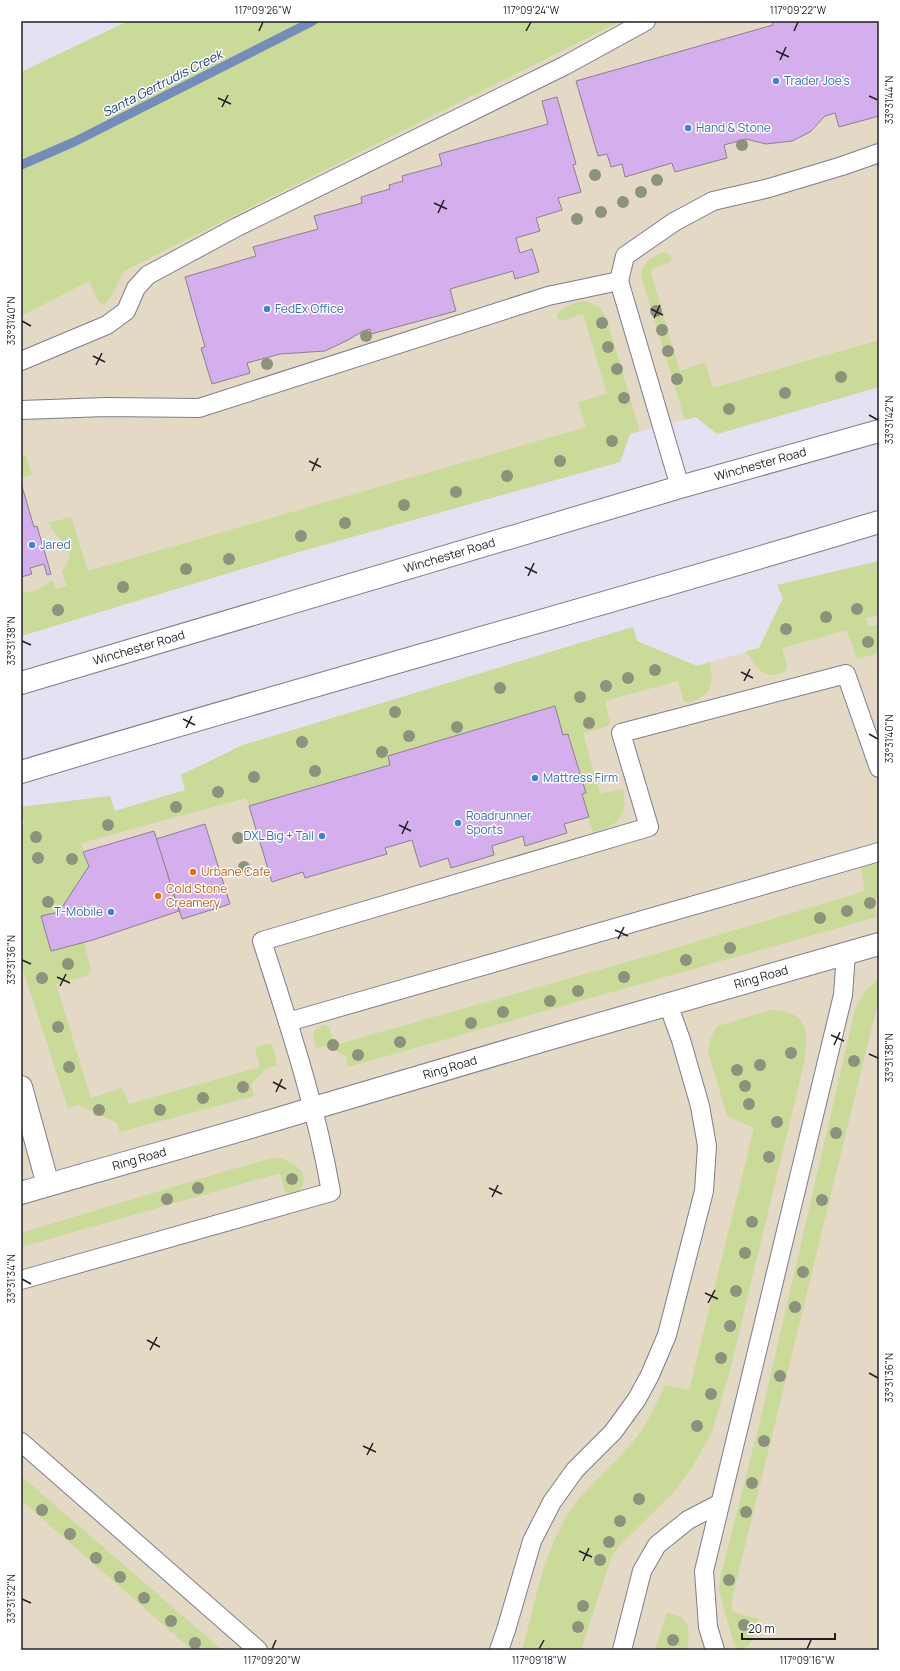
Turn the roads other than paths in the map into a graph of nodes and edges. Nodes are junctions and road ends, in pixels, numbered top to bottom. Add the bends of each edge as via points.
1 (646, 21) edge
2 (879, 153) edge
3 (619, 281) junction
4 (21, 361) edge
5 (21, 410) edge
6 (879, 432) edge
7 (680, 487) junction
8 (879, 522) edge
9 (21, 683) edge
10 (879, 768) edge
11 (21, 772) edge
12 (879, 852) edge
13 (879, 944) edge
14 (846, 953) junction
15 (668, 1004) junction
16 (288, 1022) junction
17 (21, 1088) edge
18 (314, 1108) junction
19 (48, 1185) junction
20 (21, 1193) edge
21 (21, 1280) edge
22 (21, 1442) edge
23 (719, 1504) junction
24 (258, 1650) edge
25 (499, 1650) edge
26 (622, 1650) edge
27 (715, 1650) edge

1 - 4 lane via 564,66 244,224 148,275 136,288 126,311 107,325
2 - 3 lane via 776,186 713,201 674,222 625,256
3 - 5 lane via 548,296 198,408 106,407
3 - 7 lane
6 - 7 main road, Winchester Road
7 - 9 main road, Winchester Road
8 - 11 main road
10 - 16 lane via 846,674 621,733 649,827 262,941
12 - 16 lane
13 - 14 main road, Ring Road
14 - 15 main road, Ring Road
14 - 23 lane via 843,995
15 - 18 main road, Ring Road
15 - 25 lane via 700,1106 707,1146 704,1191 664,1342 650,1375 637,1399 613,1432 575,1470 552,1502 532,1541
16 - 18 lane
17 - 19 main road
18 - 19 main road, Ring Road
18 - 21 lane via 331,1192
19 - 20 main road, Ring Road
22 - 24 lane
23 - 26 lane via 688,1520 656,1545 642,1571
23 - 27 lane via 704,1571 708,1627

